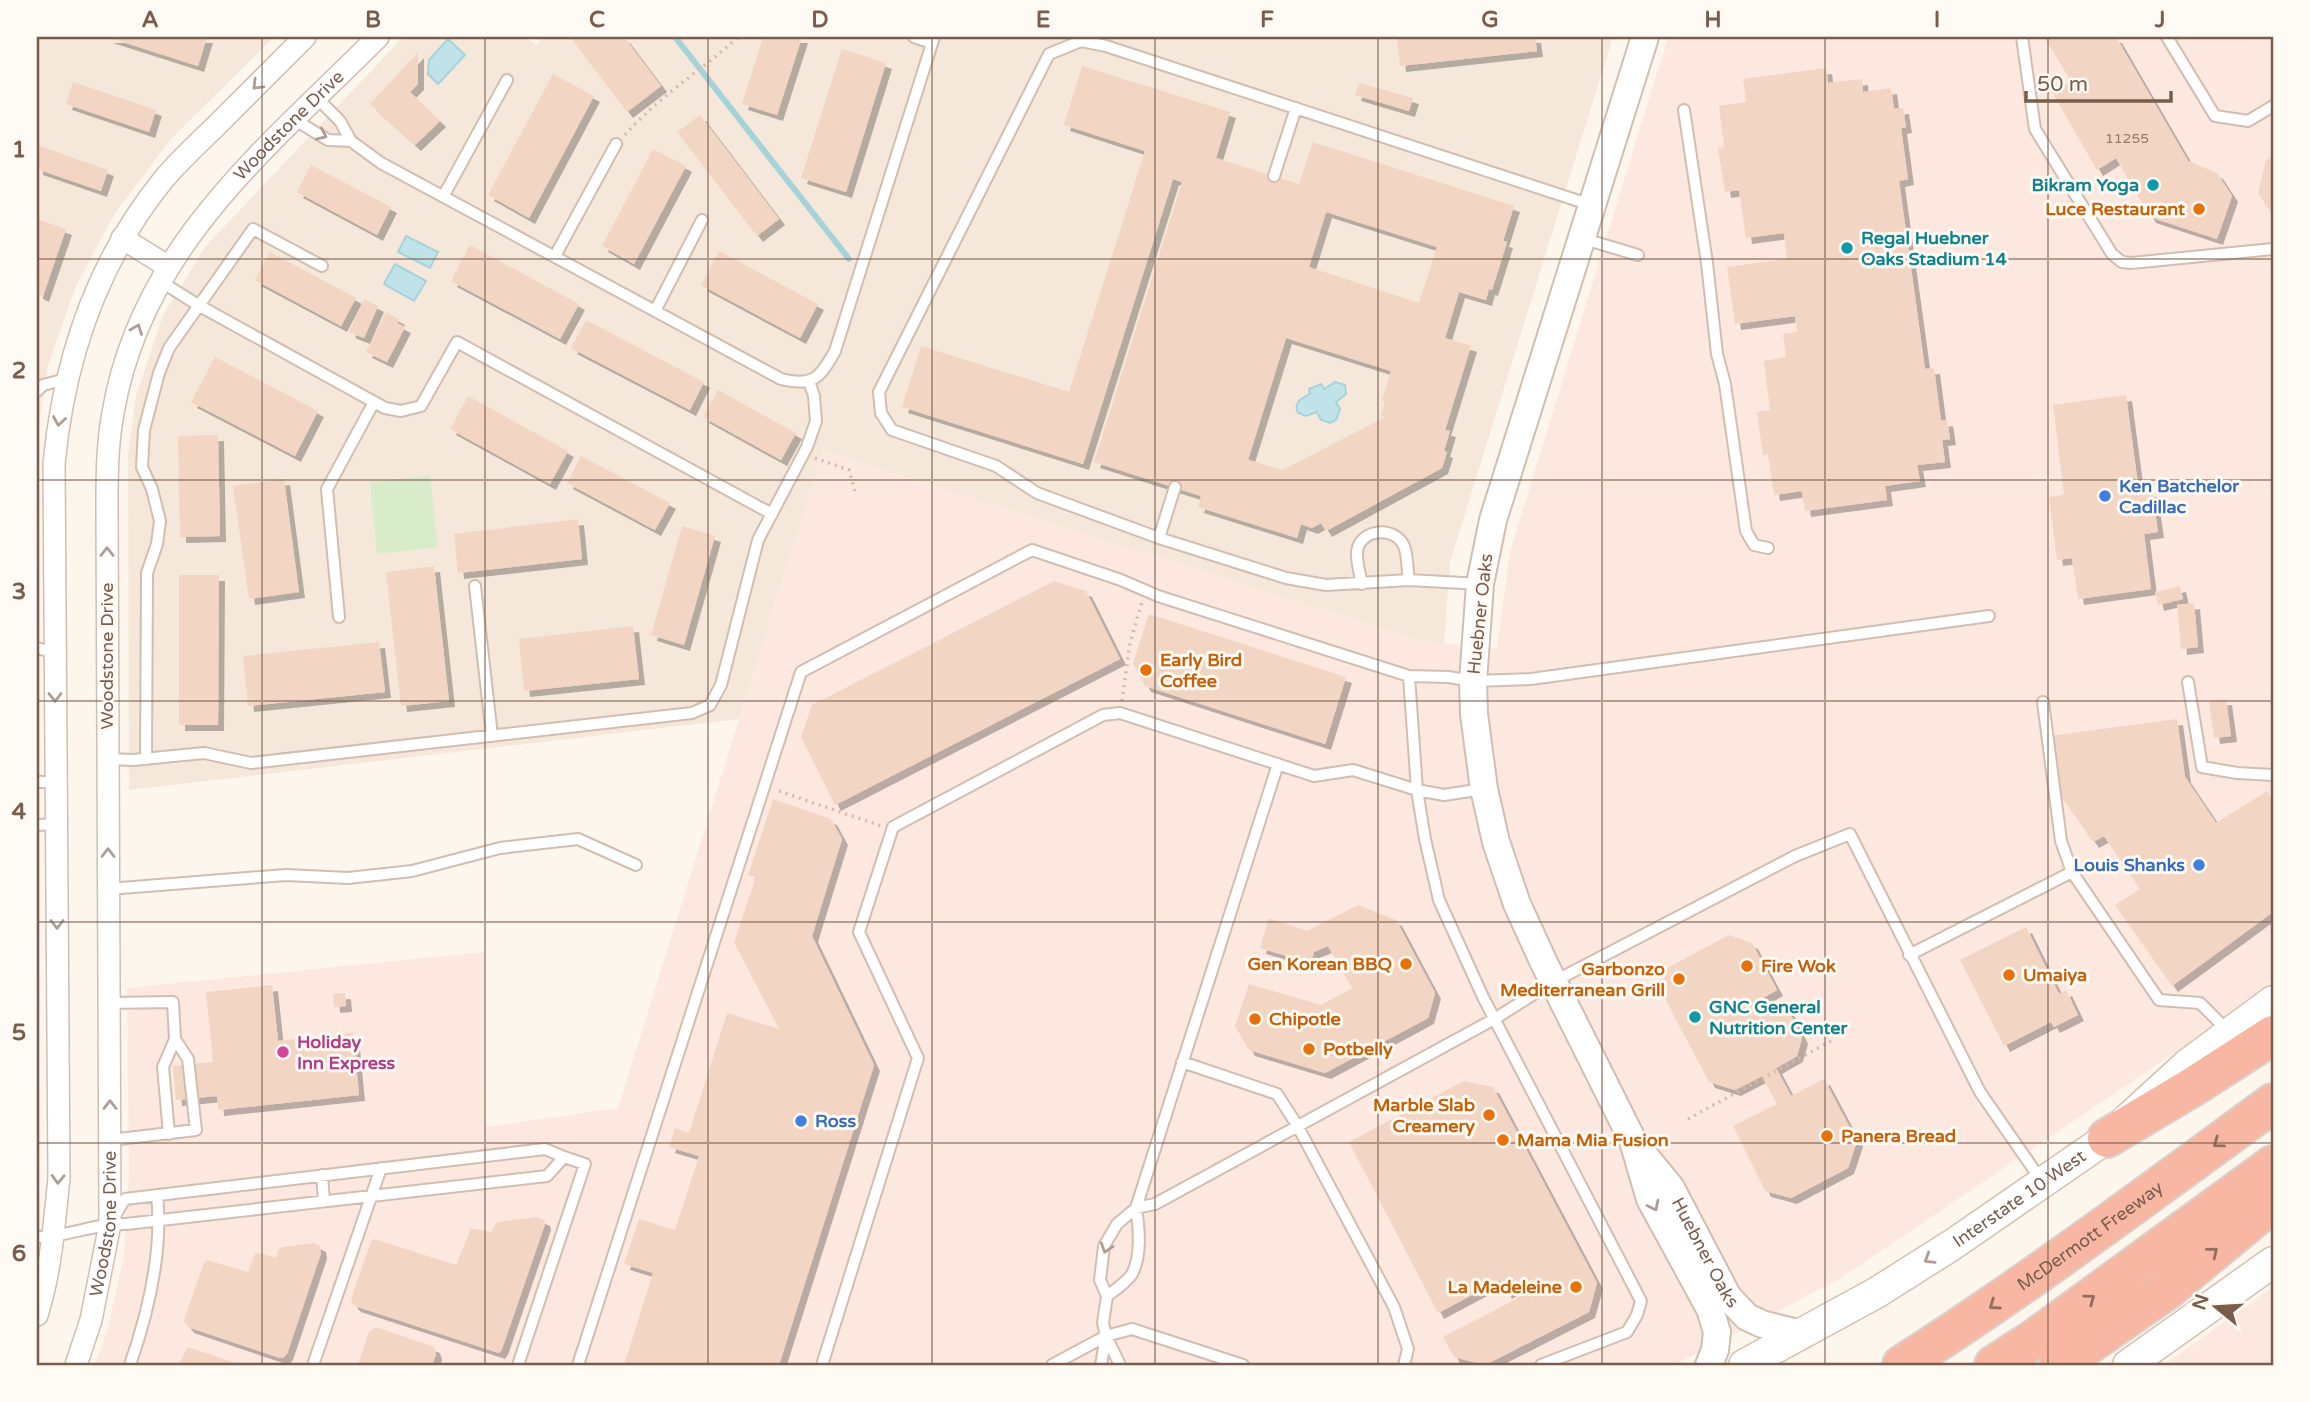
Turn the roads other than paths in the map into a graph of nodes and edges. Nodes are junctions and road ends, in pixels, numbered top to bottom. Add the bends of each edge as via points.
1 (305, 37) edge
2 (378, 37) edge
3 (914, 37) edge
4 (1645, 37) edge
5 (2022, 37) edge
6 (2167, 37) edge
7 (933, 40) edge
8 (507, 79) dead end
9 (317, 98) junction
10 (2273, 106) edge
11 (1296, 108) junction
12 (1684, 110) dead end
13 (295, 120) junction
14 (351, 141) junction
15 (616, 144) road end
16 (1274, 176) dead end
17 (444, 195) junction
18 (1592, 205) junction
19 (702, 220) dead end
20 (1581, 238) junction
21 (122, 239) junction
22 (2273, 249) edge
23 (1638, 255) dead end
24 (555, 256) junction
25 (322, 266) dead end
26 (164, 273) junction
27 (198, 305) junction
28 (655, 311) junction
29 (66, 379) junction
30 (809, 381) junction
31 (37, 391) edge
32 (374, 402) junction
33 (1175, 487) dead end
34 (772, 514) junction
35 (1159, 538) junction
36 (1768, 548) dead end
37 (1409, 580) junction
38 (1362, 584) junction
39 (1480, 584) junction
40 (475, 586) dead end
41 (1989, 616) dead end
42 (339, 617) dead end
43 (46, 650) edge
44 (1409, 676) junction
45 (1473, 681) junction
46 (2188, 682) dead end
47 (2043, 702) dead end
48 (492, 736) junction
49 (108, 759) junction
50 (146, 759) junction
51 (1278, 764) junction
52 (2273, 775) edge
53 (46, 782) edge
54 (1484, 789) junction
55 (1418, 790) junction
56 (46, 825) edge
57 (636, 865) dead end
58 (2072, 872) junction
59 (108, 889) junction
60 (1909, 955) junction
61 (1553, 982) junction
62 (2273, 1001) edge
63 (109, 1003) junction
64 (1496, 1018) junction
65 (2231, 1033) junction
66 (2273, 1035) edge
67 (175, 1039) junction
68 (1182, 1062) junction
69 (2273, 1103) edge
70 (1297, 1125) junction
71 (169, 1134) junction
72 (2107, 1138) junction
73 (110, 1140) junction
74 (1633, 1141) junction
75 (564, 1157) junction
76 (2273, 1165) edge
77 (381, 1168) junction
78 (322, 1175) junction
79 (2042, 1182) junction
80 (157, 1195) junction
81 (372, 1195) junction
82 (324, 1200) junction
83 (2273, 1202) edge
84 (1136, 1208) junction
85 (159, 1219) junction
86 (110, 1224) junction
87 (45, 1237) edge
88 (2273, 1262) edge
89 (1107, 1296) junction
90 (37, 1315) edge
91 (1801, 1335) junction
92 (1106, 1336) junction
93 (76, 1365) edge
94 (130, 1365) edge
95 (313, 1365) edge
96 (518, 1365) edge
97 (578, 1365) edge
98 (822, 1365) edge
99 (1052, 1365) edge
100 (1101, 1365) edge
101 (1120, 1365) edge
102 (1243, 1365) edge
103 (1404, 1365) edge
104 (1541, 1365) edge
105 (1709, 1365) edge
106 (1744, 1365) edge
107 (1902, 1365) edge
108 (1994, 1365) edge
109 (2059, 1365) edge
110 (2128, 1365) edge

1 -> 21 street via 164,179
2 - 9 street, Woodstone Drive
3 - 7 lane
4 - 18 street, Huebner Oaks
5 - 22 lane via 2035,129 2112,254 2131,263
6 - 10 lane via 2215,116 2248,121
7 - 30 lane via 835,351 823,372
8 - 17 lane
9 - 13 street, Woodstone Drive
9 - 14 lane via 340,121
11 - 16 lane
11 - 18 lane
11 - 35 lane via 1106,46 1081,41 1049,54 879,392 881,413 892,430 996,466 1037,493
12 - 36 lane via 1746,531 1754,545
13 -> 14 lane via 328,140
13 - 26 street, Woodstone Drive via 230,185
14 - 17 lane via 381,163
15 - 24 lane
17 - 24 lane
18 - 20 street, Huebner Oaks
19 - 28 lane
20 - 23 lane
20 - 39 street, Huebner Oaks via 1493,520
21 - 26 street
21 - 29 street via 101,278
24 - 28 lane
25 - 27 lane via 253,229
26 - 27 lane
49 -> 26 street, Woodstone Drive via 108,450 127,357
27 - 32 lane
27 - 50 lane via 169,348 144,430 142,467 160,521 147,573
28 - 30 lane via 781,379
29 - 31 lane
29 -> 43 street via 54,464
30 - 34 lane via 816,421
32 - 34 lane via 401,411 421,406 457,342
32 - 42 lane via 327,489
33 - 35 lane
34 - 48 lane via 758,540 721,685 710,705 692,713
35 - 38 lane via 1286,578 1326,585
37 - 38 lane
37 - 38 lane via 1404,546 1383,532 1367,536 1357,550
37 - 39 lane
39 - 45 street, Huebner Oaks
40 - 48 lane
41 - 45 lane via 1531,679
43 -> 53 street
44 - 45 lane
44 - 55 lane
44 - 97 lane via 1032,550 801,672
45 - 54 street, Huebner Oaks
46 - 52 lane via 2202,768
47 - 58 lane via 2061,841
48 - 50 lane via 251,763 204,754
49 - 50 lane
59 -> 49 street, Woodstone Drive
51 - 55 lane via 1314,776 1353,770
51 - 68 lane
51 - 98 lane via 1120,713 1103,715 892,830 859,932 918,1058
53 - 56 street
54 - 55 lane via 1444,795
54 - 61 street, Huebner Oaks via 1517,904
55 - 64 lane via 1438,900
56 -> 87 street via 59,1178
57 - 59 lane via 578,839 500,848 412,872 348,878 286,875
58 - 60 lane
58 - 65 lane via 2159,1000 2200,1003
59 - 63 street, Woodstone Drive
60 - 61 lane via 1850,834 1795,856
60 - 79 lane via 1980,1092
61 - 64 lane
61 - 74 street, Huebner Oaks
62 - 65 main road, Interstate 10 West
63 - 67 lane via 173,1002
73 -> 63 street, Woodstone Drive
64 - 70 lane
64 - 104 lane via 1641,1301 1627,1332
65 - 72 main road, Interstate 10 West via 2189,1063
66 - 72 highway
67 - 71 lane via 163,1067
67 - 71 lane via 188,1059 195,1130
68 - 70 lane via 1277,1094
68 - 84 lane
69 -> 107 highway, McDermott Freeway via 2053,1264
70 - 84 lane via 1155,1204
70 - 103 lane via 1394,1307 1408,1349
71 - 73 lane
72 - 79 main road, Interstate 10 West
73 - 86 street, Woodstone Drive
74 - 91 street, Huebner Oaks via 1671,1188 1728,1297 1747,1317
74 -> 105 street, Huebner Oaks via 1650,1199 1714,1320 1716,1343
75 - 77 lane via 545,1149
75 - 81 lane via 547,1176
75 - 96 lane via 585,1164
108 -> 76 highway
77 - 78 lane
77 - 81 lane
78 - 80 lane
78 - 82 lane
79 -> 91 main road, Interstate 10 West via 1898,1280
80 - 85 lane
80 - 86 lane via 125,1199
81 - 82 lane
81 - 95 lane
82 - 85 lane
109 -> 83 highway via 2166,1290
84 - 89 lane via 1138,1255 1131,1275
84 -> 89 lane via 1117,1224 1104,1246 1100,1280
85 - 86 lane
85 - 94 lane via 148,1305
86 - 87 lane
86 - 93 street, Woodstone Drive via 91,1320
87 - 90 street via 45,1291
88 - 110 main road
89 - 92 lane
91 - 106 main road, Interstate 10 West
92 - 99 lane
92 - 100 lane
92 - 101 lane
92 - 102 lane via 1132,1329

